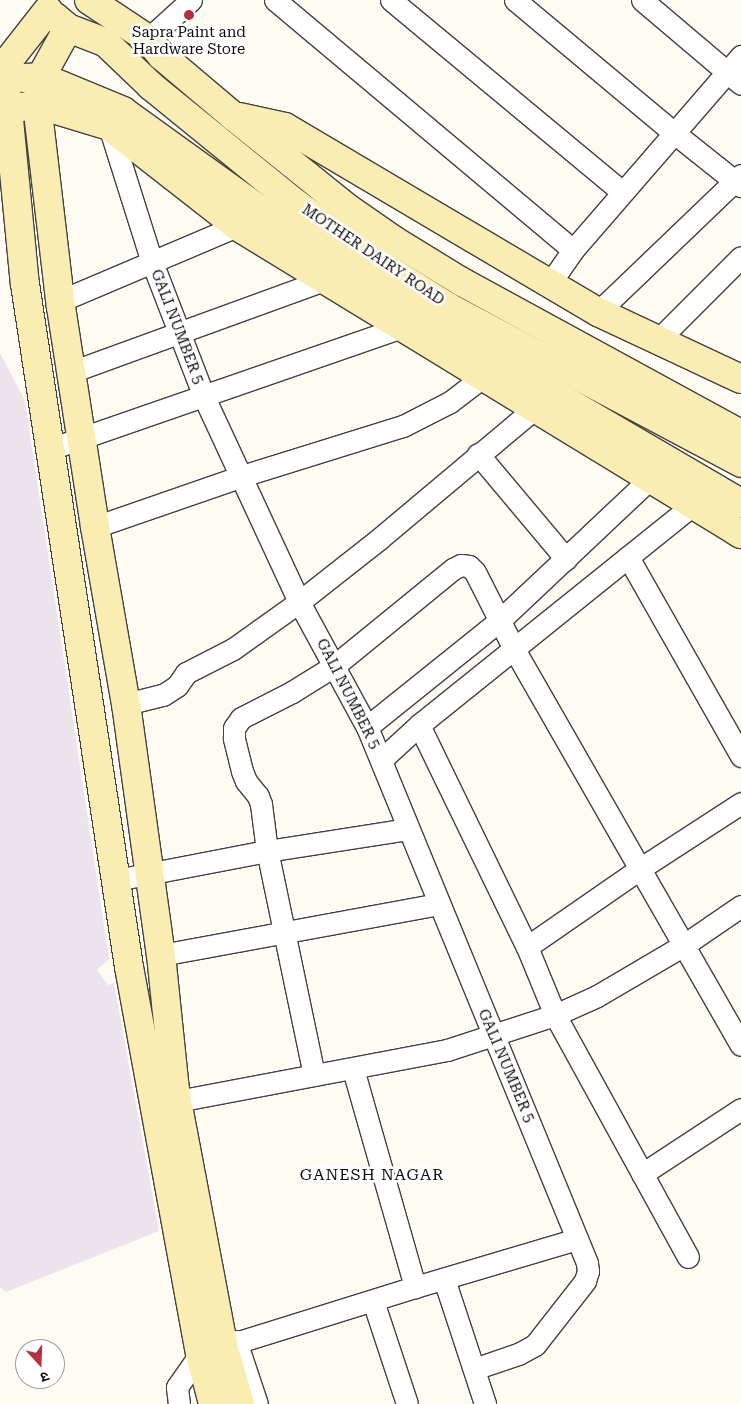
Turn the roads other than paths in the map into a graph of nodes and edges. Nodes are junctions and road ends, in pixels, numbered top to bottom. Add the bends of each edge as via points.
1 (89, 0) edge
2 (191, 0) edge
3 (275, 0) edge
4 (391, 0) edge
5 (516, 0) edge
6 (642, 0) edge
7 (43, 5) edge
8 (68, 28) junction
9 (148, 39) junction
10 (741, 56) edge
11 (5, 61) edge
12 (41, 77) junction
13 (734, 78) edge
14 (37, 104) junction
15 (7, 109) junction
16 (233, 116) junction
17 (109, 126) junction
18 (673, 132) junction
19 (739, 180) edge
20 (622, 192) junction
21 (237, 226) junction
22 (573, 250) junction
23 (741, 257) edge
24 (152, 262) junction
25 (326, 279) junction
26 (550, 283) junction
27 (60, 301) junction
28 (598, 312) junction
29 (403, 327) junction
30 (179, 333) junction
31 (658, 340) junction
32 (71, 372) junction
33 (484, 376) junction
34 (741, 378) edge
35 (204, 397) junction
36 (535, 408) junction
37 (741, 434) edge
38 (82, 440) junction
39 (50, 449) junction
40 (478, 454) junction
41 (741, 464) edge
42 (242, 476) junction
43 (651, 478) junction
44 (741, 503) edge
45 (694, 504) junction
46 (95, 527) junction
47 (741, 534) edge
48 (628, 557) junction
49 (566, 559) junction
50 (299, 602) junction
51 (499, 622) junction
52 (514, 649) junction
53 (334, 666) junction
54 (126, 704) junction
55 (419, 725) junction
56 (367, 727) junction
57 (741, 756) edge
58 (381, 760) junction
59 (741, 803) edge
60 (407, 829) junction
61 (267, 851) junction
62 (641, 868) junction
63 (148, 873) junction
64 (116, 880) junction
65 (439, 904) junction
66 (741, 906) edge
67 (286, 932) junction
68 (684, 945) junction
69 (526, 947) junction
70 (162, 955) junction
71 (555, 1015) junction
72 (493, 1035) junction
73 (741, 1045) edge
74 (353, 1069) junction
75 (314, 1075) junction
76 (177, 1101) junction
77 (741, 1110) edge
78 (642, 1174) junction
79 (577, 1239) junction
80 (688, 1257) dead end
81 (444, 1279) junction
82 (415, 1287) junction
83 (373, 1301) junction
84 (220, 1347) junction
85 (474, 1369) junction
86 (179, 1404) edge
87 (214, 1404) edge
88 (240, 1404) edge
89 (257, 1404) edge
90 (407, 1404) edge
91 (486, 1404) edge

1 - 9 main road, MOTHER DAIRY ROAD
2 - 9 street
3 - 22 street
4 - 20 street
5 - 18 street
6 - 13 street
7 - 8 main road, MOTHER DAIRY ROAD
7 - 11 main road
8 - 12 main road
8 - 41 main road, MOTHER DAIRY ROAD via 105,42 151,86 308,212 388,269 448,307
9 - 16 main road, MOTHER DAIRY ROAD via 162,56
10 - 13 street
11 - 12 main road
11 - 15 main road
12 - 14 main road
12 - 44 main road via 123,112 284,226 472,346
13 - 18 street
14 - 15 main road
14 - 17 main road
14 - 27 main road
15 - 39 main road via 25,284
16 - 26 main road via 285,128
16 - 37 main road, MOTHER DAIRY ROAD via 395,242
17 - 21 main road
17 - 24 street, GALI NUMBER 5
18 - 19 street
18 - 20 street
19 - 28 street
20 - 22 street
21 - 24 street
21 - 25 main road
22 - 26 street
23 - 31 street
24 - 27 street
24 - 30 street, GALI NUMBER 5
25 - 29 main road
25 - 30 street
26 - 28 main road
27 - 32 main road
28 - 31 main road
29 - 33 main road
29 - 35 street
30 - 32 street
30 - 35 street, GALI NUMBER 5
31 - 34 main road
32 - 38 main road
33 - 36 main road
33 - 42 street via 450,402 403,426
35 - 38 street
35 - 42 street, GALI NUMBER 5
36 - 40 street
36 - 43 main road
38 - 39 street
38 - 46 main road
39 - 64 main road
40 - 49 street
40 - 50 street
42 - 46 street
42 - 50 street, GALI NUMBER 5
43 - 45 main road
43 - 49 street
45 - 47 main road
45 - 48 street
46 - 54 main road
48 - 52 street
48 - 57 street
49 - 51 street
50 - 53 street, GALI NUMBER 5
50 - 54 street via 233,649 186,673 177,686 163,695
51 - 52 street
51 - 53 street via 475,572 469,566 461,565
51 - 56 street
52 - 55 street
52 - 62 street
53 - 56 street, GALI NUMBER 5
53 - 61 street via 240,718 234,728 242,771 258,796
54 - 63 main road
55 - 58 street
55 - 69 street
56 - 58 street, GALI NUMBER 5
58 - 60 street, GALI NUMBER 5
59 - 62 street
60 - 61 street
60 - 65 street, GALI NUMBER 5
61 - 63 street
61 - 67 street
62 - 68 street
62 - 69 street
63 - 64 street
63 - 70 main road
64 - 84 main road via 129,967
65 - 67 street
65 - 72 street, GALI NUMBER 5
66 - 68 street
67 - 70 street
67 - 75 street
68 - 71 street via 597,996
68 - 73 street
69 - 71 street
70 - 76 main road
71 - 72 street
71 - 78 street
72 - 74 street via 447,1050
72 - 79 street, GALI NUMBER 5
74 - 75 street
74 - 82 street
75 - 76 street
76 - 84 main road
77 - 78 street
78 - 80 street
79 - 81 street
79 - 85 street, GALI NUMBER 5 via 587,1263 585,1281 534,1345
81 - 82 street
81 - 85 street
82 - 83 street
83 - 84 street
83 - 90 street
84 - 86 street via 178,1387
84 - 87 main road
84 - 88 main road
84 - 89 street
85 - 91 street

